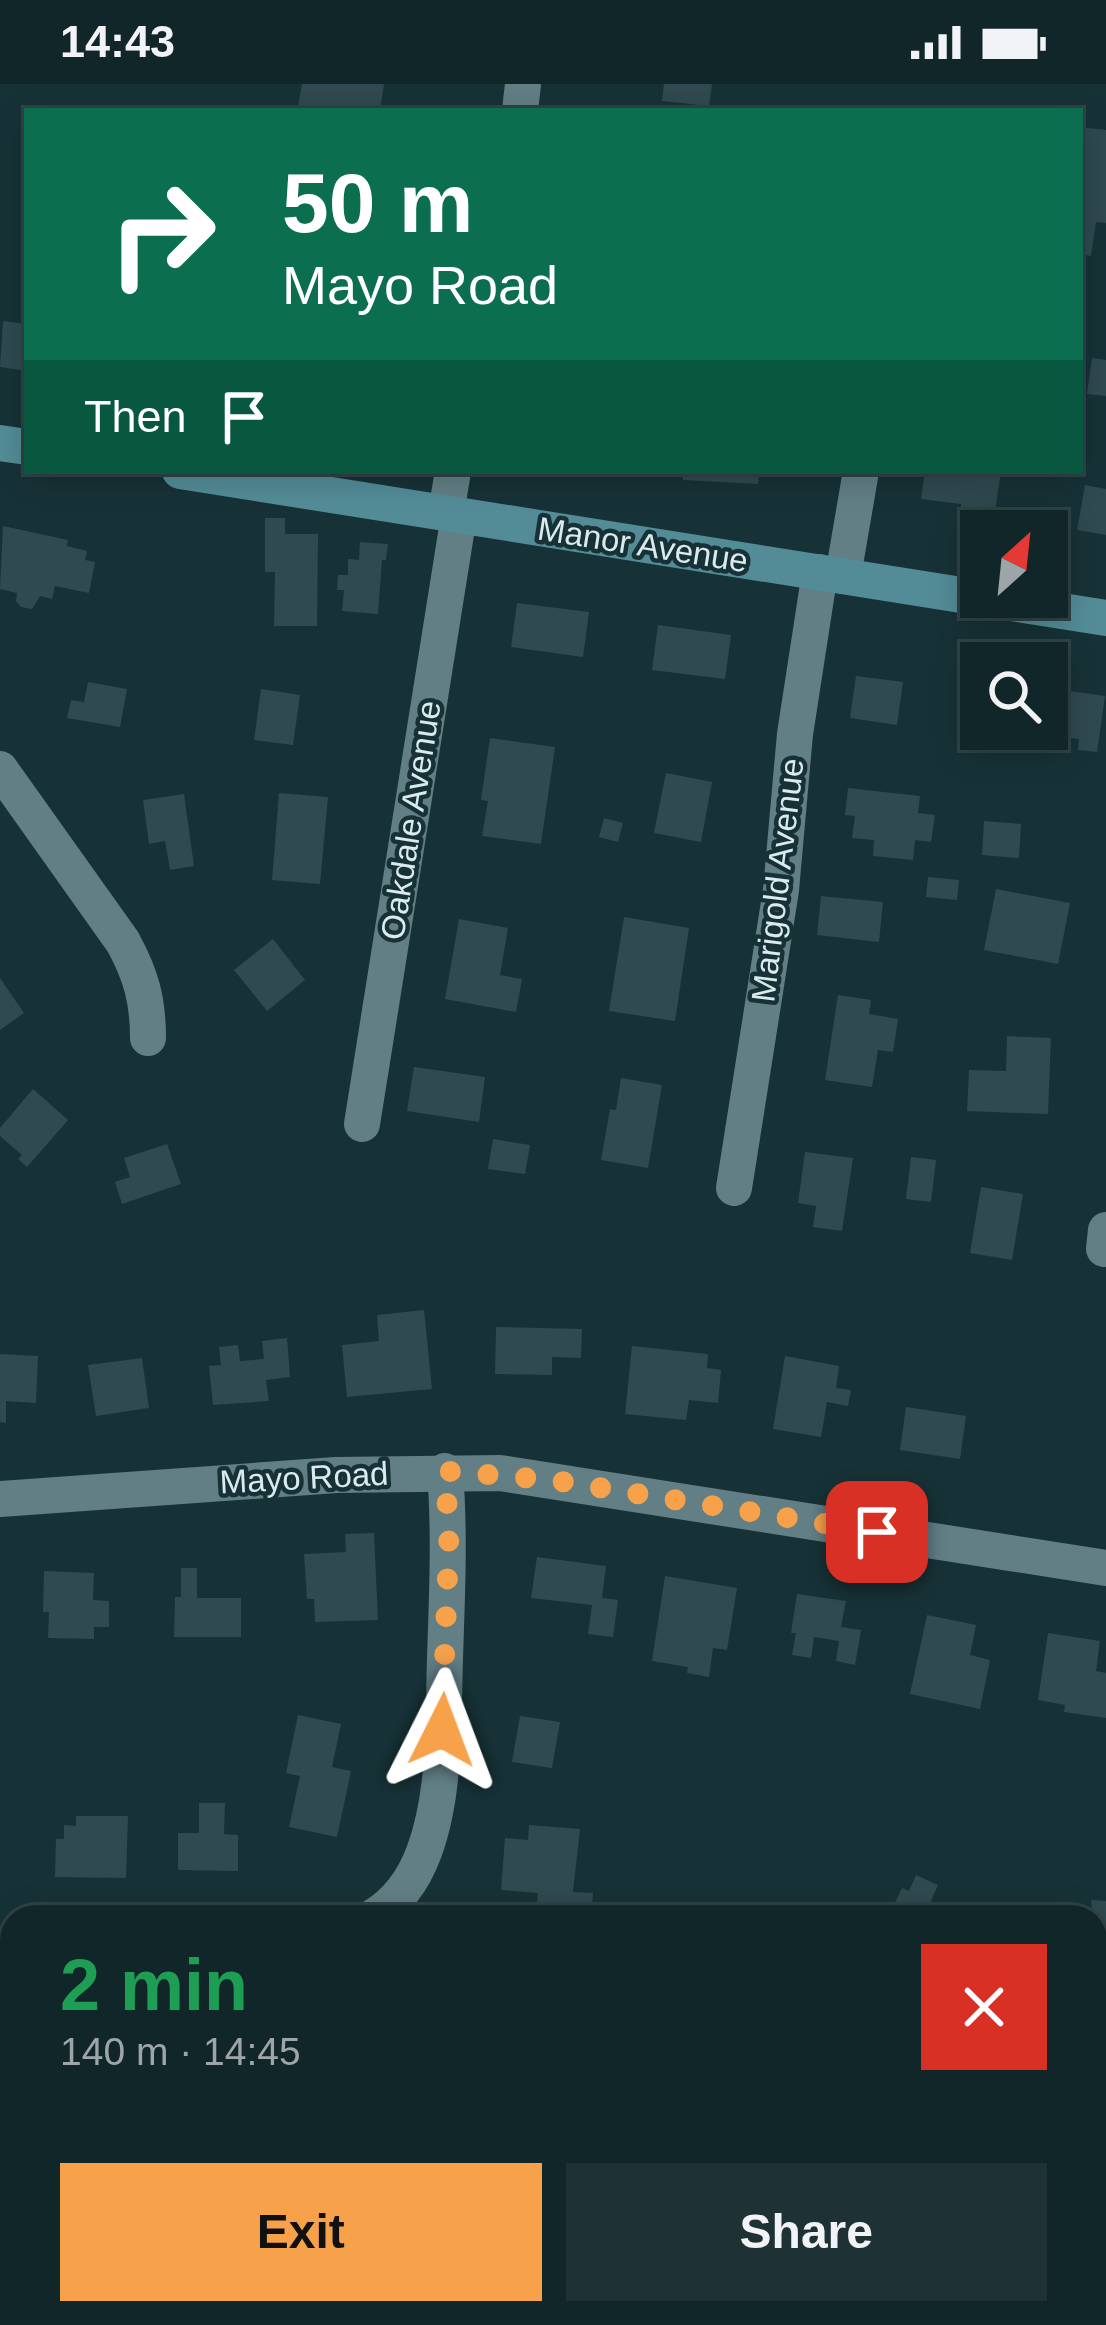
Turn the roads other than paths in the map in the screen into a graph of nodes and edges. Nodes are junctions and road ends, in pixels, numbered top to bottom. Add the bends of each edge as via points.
1 (199, 474) edge
2 (453, 474) edge
3 (860, 474) edge
4 (452, 514) junction
5 (831, 574) junction
6 (1106, 618) edge
7 (0, 769) edge
8 (148, 1037) dead end
9 (362, 1124) dead end
10 (734, 1188) dead end
11 (445, 1471) junction
12 (0, 1498) edge
13 (1106, 1568) edge
14 (391, 1905) edge

1 - 4 street, Manor Avenue
2 - 4 street, Oakdale Avenue
3 - 5 street, Marigold Avenue
4 - 5 street, Manor Avenue
4 - 9 street, Oakdale Avenue
5 - 6 street, Manor Avenue
5 - 10 street, Marigold Avenue via 795,734 781,890
7 - 8 street via 123,942 148,1003
11 - 12 street, Mayo Road
11 - 13 street, Mayo Road via 552,1480
11 - 14 street via 444,1700 433,1815 411,1882

